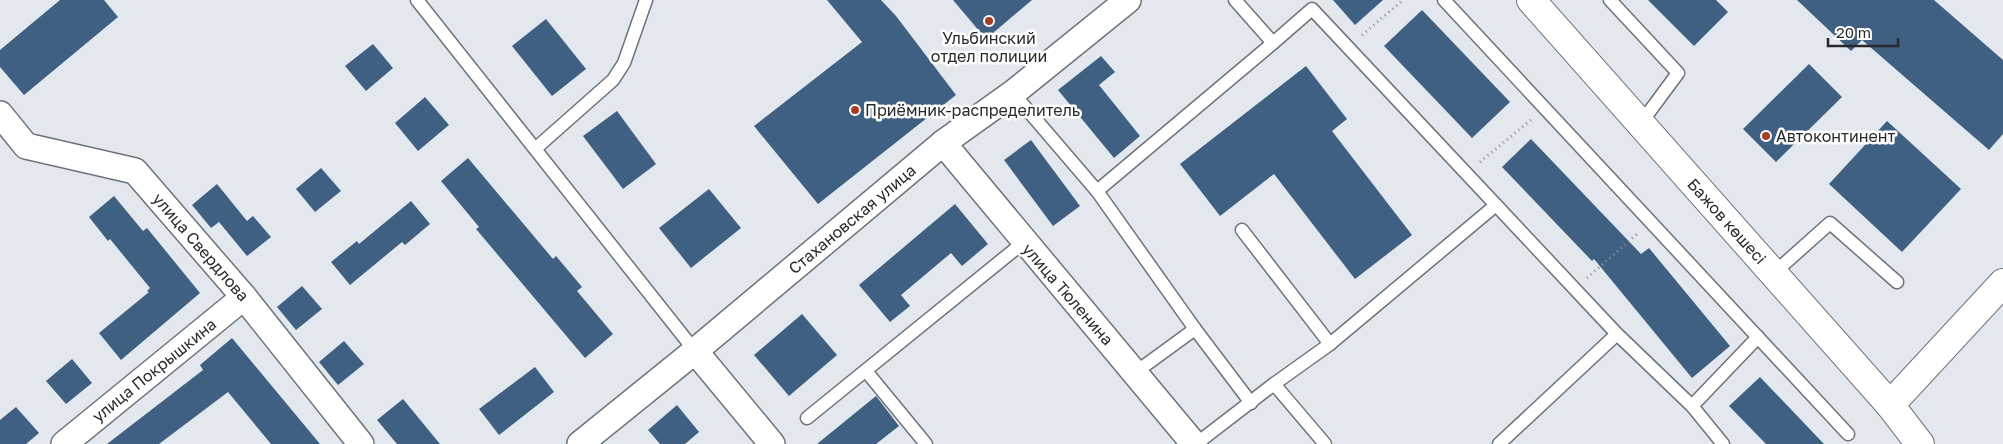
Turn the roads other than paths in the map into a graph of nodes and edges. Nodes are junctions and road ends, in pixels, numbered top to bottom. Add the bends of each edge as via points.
1 (417, 0) edge
2 (646, 0) edge
3 (1128, 0) edge
4 (1235, 0) edge
5 (1444, 0) edge
6 (1532, 0) edge
7 (1610, 0) edge
8 (1273, 43) junction
9 (1012, 93) junction
10 (0, 114) edge
11 (1641, 123) junction
12 (943, 143) junction
13 (535, 149) junction
14 (1097, 191) junction
15 (1496, 205) junction
16 (1242, 230) dead end
17 (1024, 242) junction
18 (1774, 273) junction
19 (1897, 282) dead end
20 (2003, 283) edge
21 (244, 297) junction
22 (1194, 329) junction
23 (1617, 334) junction
24 (1758, 337) junction
25 (1330, 344) junction
26 (695, 351) junction
27 (866, 371) junction
28 (1136, 372) junction
29 (1274, 384) junction
30 (1251, 403) junction
31 (1890, 405) junction
32 (1692, 406) junction
33 (807, 418) dead end
34 (1848, 434) dead end
35 (64, 444) edge
36 (361, 444) edge
37 (580, 444) edge
38 (772, 444) edge
39 (926, 444) edge
40 (1195, 444) edge
41 (1325, 444) edge
42 (1499, 444) edge
43 (1723, 444) edge
44 (1920, 444) edge

1 - 13 lane
2 - 13 lane via 624,63 613,80
3 - 9 street, Стахановская улица
4 - 8 lane
5 - 24 lane
6 - 11 main road, Бажов көшесі
7 - 11 lane via 1678,73
8 - 14 lane
8 - 15 lane via 1312,9
9 - 12 street, Стахановская улица
9 - 14 lane
10 - 21 street, улица Свердлова via 26,146 135,171
11 - 18 main road, Бажов көшесі
12 - 17 street, улица Тюленина
12 - 26 street, Стахановская улица
13 - 26 lane
14 - 22 lane
15 - 23 lane
15 - 25 lane
16 - 25 lane
17 - 27 lane
17 - 28 street, улица Тюленина
18 - 19 lane via 1830,223
18 - 31 main road, Бажов көшесі
20 - 31 main road
21 - 35 street, улица Покрышкина
21 - 36 street, улица Свердлова
22 - 28 lane
22 - 30 lane
23 - 32 lane
23 - 42 lane
24 - 32 lane
24 - 34 lane
25 - 29 lane
26 - 37 street, Стахановская улица
26 - 38 street
27 - 33 lane
27 - 39 lane
28 - 40 street, улица Тюленина
29 - 30 lane
29 - 41 lane
30 - 40 lane
31 - 44 main road, Бажов көшесі
32 - 43 lane

